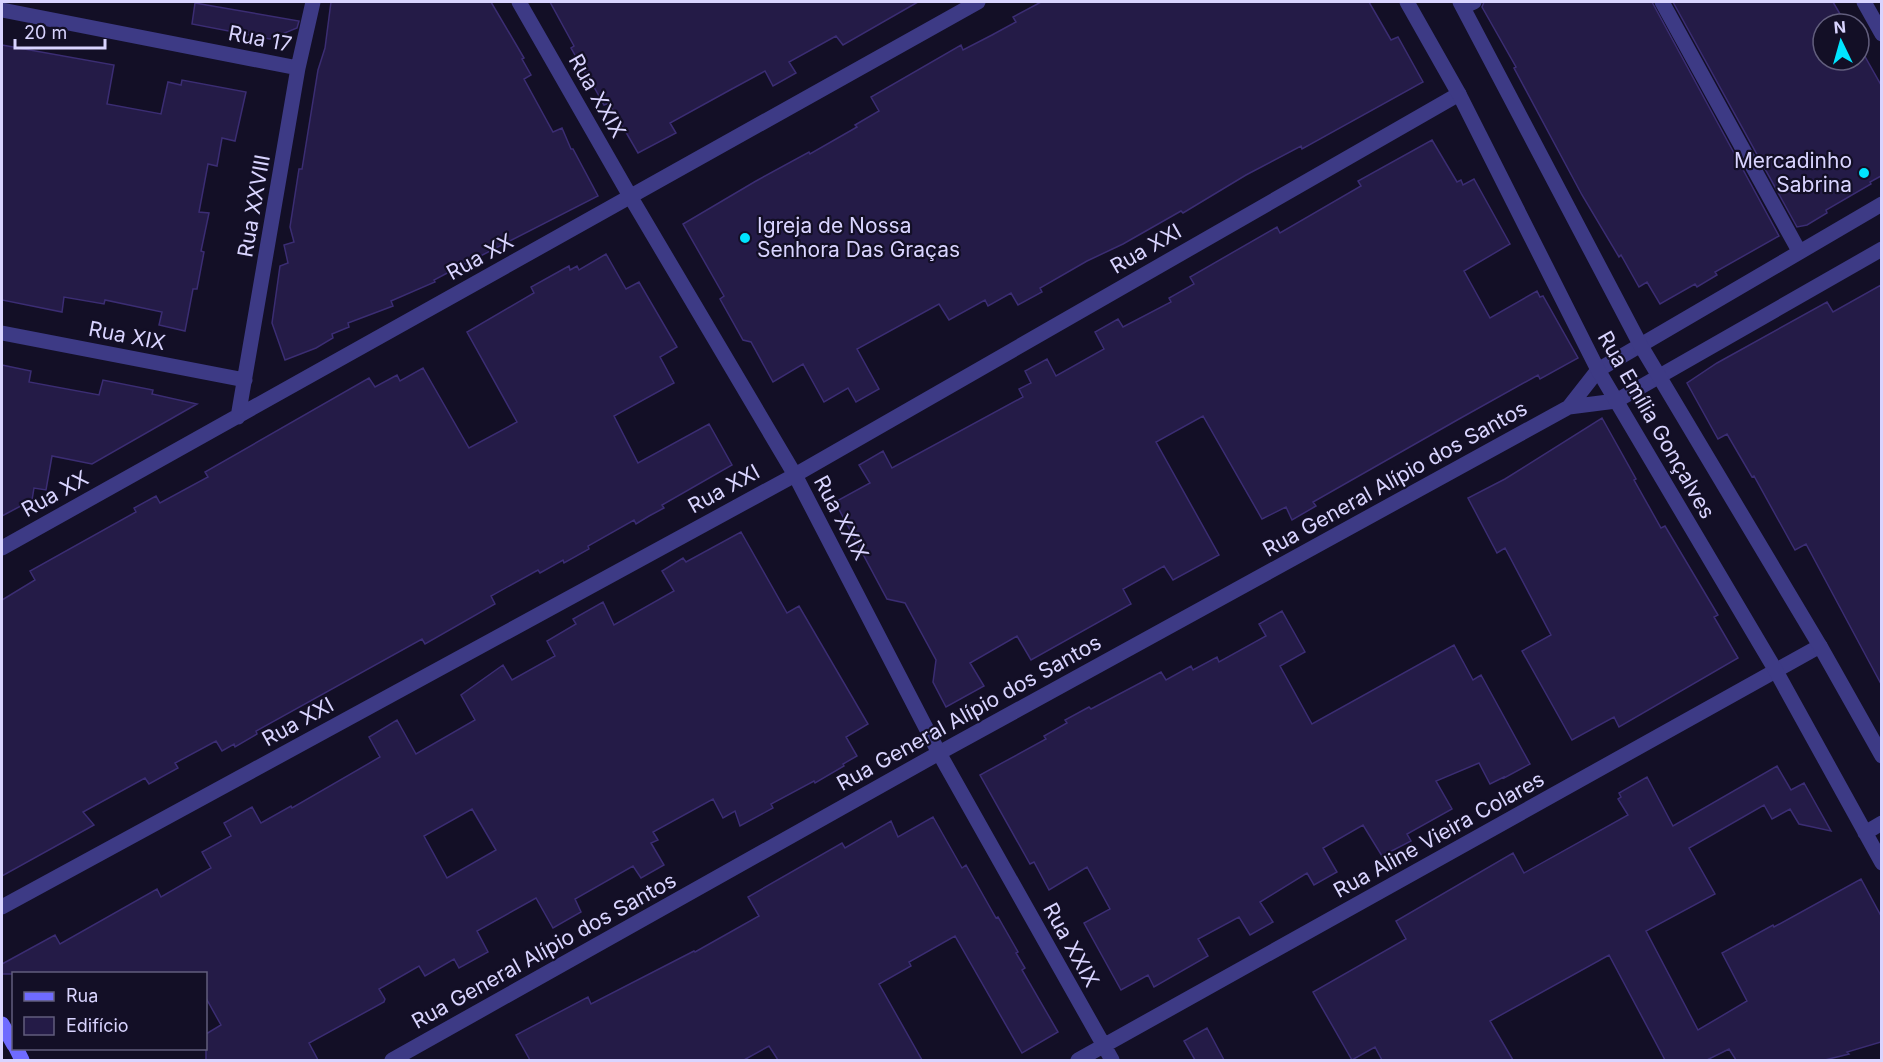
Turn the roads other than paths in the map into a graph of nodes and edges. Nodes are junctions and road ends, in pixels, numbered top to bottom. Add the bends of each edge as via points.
1 (313, 2) edge
2 (519, 2) edge
3 (978, 2) edge
4 (1407, 2) edge
5 (1662, 2) edge
6 (1864, 2) edge
7 (1466, 3) edge
8 (2, 9) edge
9 (1881, 34) edge
10 (298, 68) junction
11 (1459, 94) junction
12 (630, 196) junction
13 (1881, 204) edge
14 (1881, 249) edge
15 (1799, 251) junction
16 (2, 333) edge
17 (1641, 346) junction
18 (1598, 370) junction
19 (1658, 376) junction
20 (245, 380) junction
21 (1616, 401) junction
22 (1569, 407) junction
23 (237, 417) junction
24 (795, 475) junction
25 (2, 548) edge
26 (1820, 646) junction
27 (1776, 671) junction
28 (939, 753) junction
29 (1881, 756) edge
30 (1881, 823) edge
31 (1865, 833) junction
32 (1881, 863) edge
33 (2, 907) edge
34 (2, 1024) edge
35 (12, 1042) edge
36 (1104, 1046) junction
37 (392, 1060) edge
38 (1078, 1060) edge
39 (1112, 1060) edge

1 - 10 street, Rua XXVIII
2 - 12 street, Rua XXIX
3 - 12 street, Rua XX
4 - 11 street, Rua Emília Gonçalves
5 - 15 street
6 - 9 street
7 - 17 street, Rua Emília Gonçalves
8 - 10 street, Rua 17
10 - 20 street, Rua XXVIII
11 - 18 street, Rua Emília Gonçalves
11 - 24 street, Rua XXI
12 - 23 street, Rua XX
12 - 24 street, Rua XXIX
13 - 15 street, Rua General Alípio dos Santos
14 - 19 street, Rua General Alípio dos Santos
15 - 17 street, Rua General Alípio dos Santos
16 - 20 street, Rua XIX
17 - 18 street, Rua General Alípio dos Santos
17 - 19 street, Rua Emília Gonçalves
18 - 21 street, Rua Emília Gonçalves
18 - 22 street, Rua General Alípio dos Santos
19 - 21 street, Rua General Alípio dos Santos
19 - 26 street, Rua Emília Gonçalves
20 - 23 street, Rua XXVIII
21 - 22 street, Rua General Alípio dos Santos
21 - 27 street, Rua Emília Gonçalves
22 - 28 street, Rua General Alípio dos Santos
23 - 25 street, Rua XX
24 - 28 street, Rua XXIX
24 - 33 street, Rua XXI
26 - 27 street, Rua Aline Vieira Colares
26 - 29 street, Rua Emília Gonçalves
27 - 31 street, Rua Emília Gonçalves
27 - 36 street, Rua Aline Vieira Colares
28 - 36 street, Rua XXIX
28 - 37 street, Rua General Alípio dos Santos
30 - 31 street
31 - 32 street, Rua Emília Gonçalves
34 - 35 main road
36 - 38 street, Rua Aline Vieira Colares
36 - 39 street, Rua XXIX

